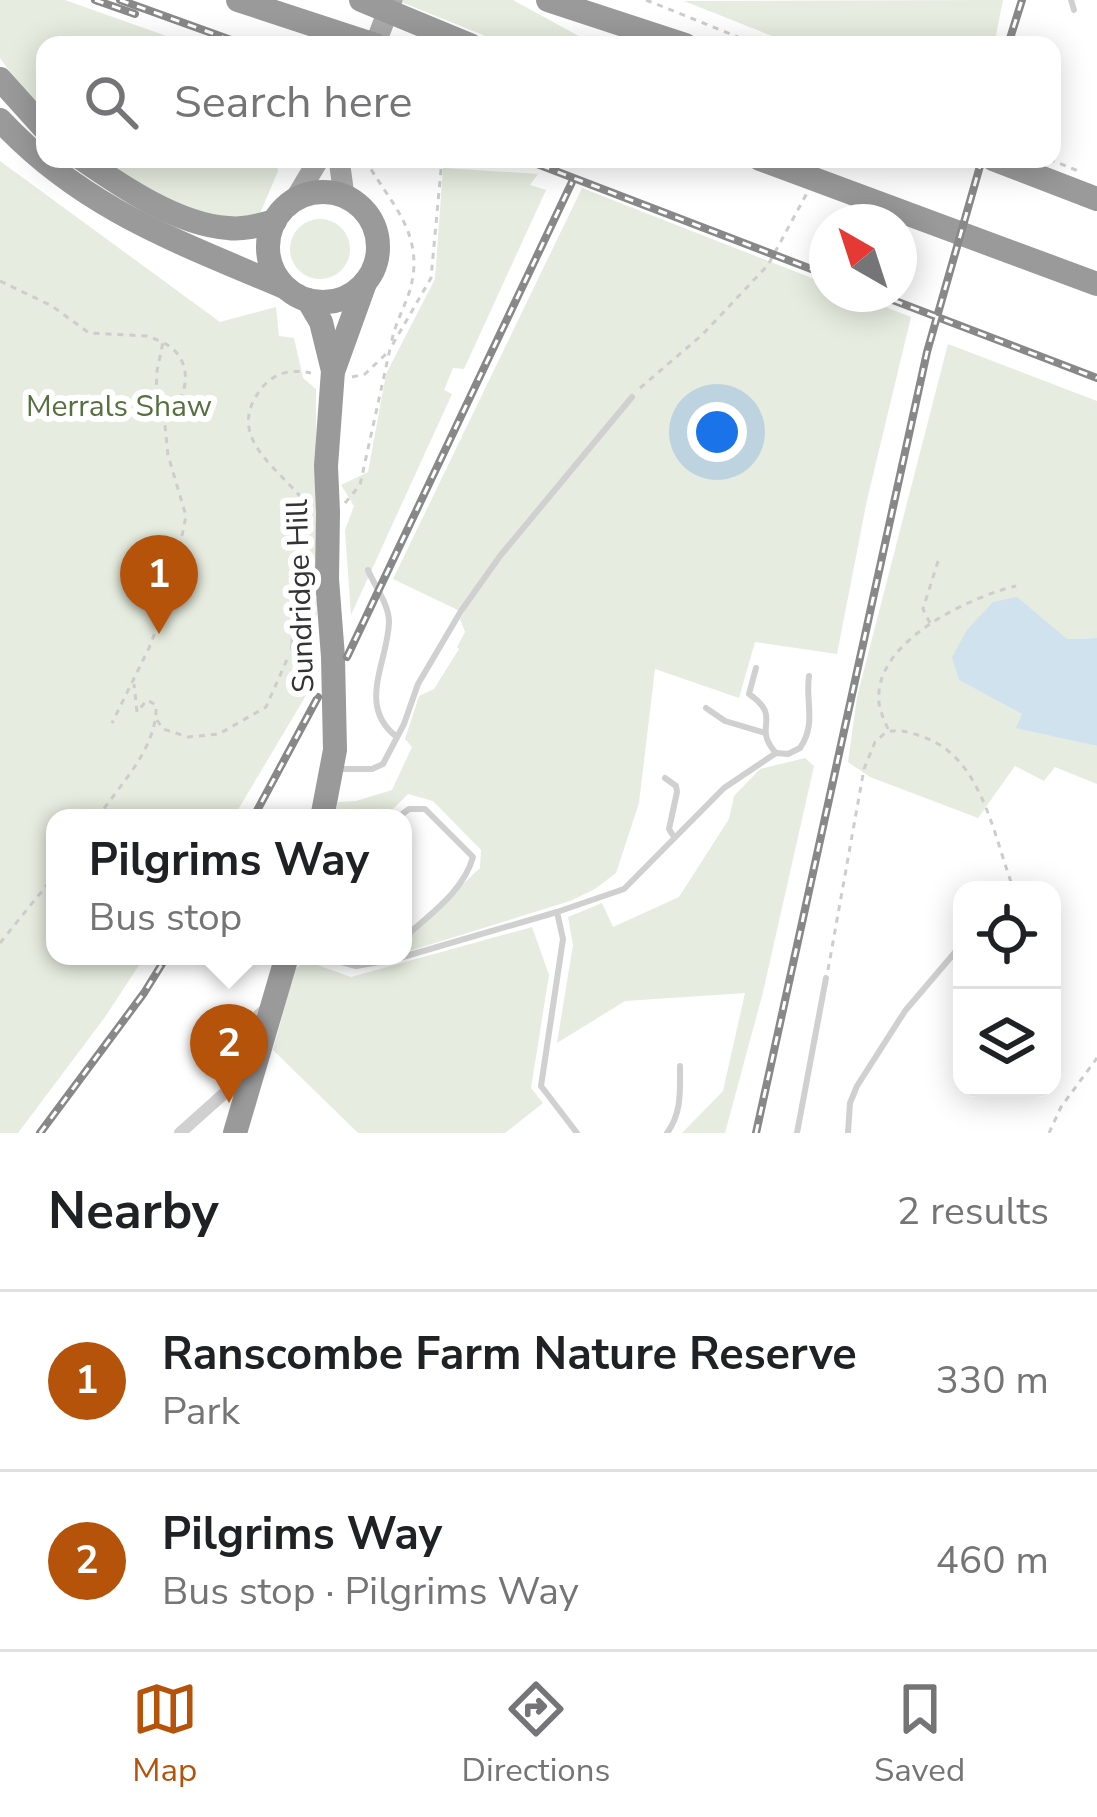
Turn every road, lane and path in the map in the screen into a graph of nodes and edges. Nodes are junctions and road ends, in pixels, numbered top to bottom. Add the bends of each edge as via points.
1 (238, 0) edge
2 (361, 0) edge
3 (392, 0) edge
4 (548, 0) edge
5 (646, 0) edge
6 (1071, 0) edge
7 (600, 9) edge
8 (1074, 10) dead end
9 (348, 36) edge
10 (378, 36) edge
11 (448, 36) edge
12 (662, 36) edge
13 (736, 36) edge
14 (0, 79) edge
15 (36, 119) edge
16 (0, 120) edge
17 (36, 154) edge
18 (1061, 164) edge
19 (51, 168) edge
20 (96, 168) edge
21 (314, 168) edge
22 (340, 168) edge
23 (370, 168) edge
24 (441, 168) edge
25 (784, 168) edge
26 (1016, 168) edge
27 (1081, 172) dead end
28 (814, 180) dead end
29 (344, 196) junction
30 (1097, 199) edge
31 (294, 201) junction
32 (275, 221) junction
33 (0, 281) edge
34 (367, 281) junction
35 (1097, 284) edge
36 (297, 294) junction
37 (163, 342) junction
38 (390, 349) junction
39 (331, 374) junction
40 (632, 397) joint
41 (164, 416) junction
42 (310, 510) dead end
43 (338, 512) dead end
44 (939, 558) dead end
45 (368, 570) dead end
46 (327, 579) junction
47 (1016, 586) dead end
48 (932, 625) junction
49 (293, 648) joint
50 (756, 668) dead end
51 (808, 676) dead end
52 (134, 681) junction
53 (706, 707) dead end
54 (157, 720) junction
55 (112, 723) dead end
56 (889, 731) junction
57 (765, 733) junction
58 (397, 736) junction
59 (776, 753) junction
60 (334, 759) junction
61 (665, 778) dead end
62 (103, 809) edge
63 (324, 809) edge
64 (412, 809) edge
65 (674, 837) junction
66 (1011, 881) edge
67 (46, 886) edge
68 (557, 912) junction
69 (412, 931) edge
70 (0, 943) edge
71 (412, 953) edge
72 (953, 955) edge
73 (284, 965) edge
74 (826, 979) joint
75 (270, 1012) junction
76 (225, 1028) dead end
77 (1097, 1058) edge
78 (680, 1066) dead end
79 (253, 1068) junction
80 (180, 1133) edge
81 (235, 1133) edge
82 (578, 1133) edge
83 (668, 1133) edge
84 (797, 1133) edge
85 (848, 1133) edge
86 (1049, 1133) edge

1 - 9 highway
2 - 11 highway
3 - 10 main road
4 - 7 highway
5 - 13 path
6 - 8 lane
7 - 12 highway
14 - 15 highway
16 - 17 highway
18 - 27 path
19 - 36 highway via 106,207
20 - 32 highway via 200,222 229,229
21 - 31 main road
22 - 29 main road
23 - 38 path via 412,244 410,290
24 - 38 path via 430,278
25 - 35 highway
26 - 30 highway
28 - 40 path via 768,265
29 - 31 highway
29 - 34 highway via 376,232
31 - 32 highway
32 - 36 highway via 269,256
33 - 37 path via 89,333
34 - 36 highway via 324,302
34 - 39 highway, Sundridge Hill
36 - 39 highway, Sundridge Hill via 321,322
37 - 41 path via 156,394
37 - 41 path via 186,367 183,392
38 - 39 path via 365,374
38 - 43 path via 360,484
39 - 42 path via 277,376 250,408 250,440
39 - 46 highway, Sundridge Hill
40 - 58 lane via 477,586
41 - 52 path via 186,516 170,594
44 - 48 path via 922,611
45 - 58 lane via 389,616 374,702
46 - 49 lane via 297,591
46 - 60 highway, Sundridge Hill
47 - 48 path
48 - 56 path via 898,651 881,680 878,701
49 - 54 path via 266,707 219,734 188,737
50 - 57 lane via 749,694 768,712
51 - 59 lane via 806,742
52 - 54 path via 137,712 147,700
52 - 55 path
53 - 57 lane via 725,722
54 - 62 path
56 - 66 path via 930,739 956,759 981,799
56 - 74 path via 863,769
57 - 59 lane
58 - 60 lane via 378,768
59 - 65 lane via 724,788
60 - 63 highway, Sundridge Hill
61 - 65 lane via 677,792
64 - 69 lane via 426,810 472,857 470,873
65 - 68 lane via 624,889
67 - 70 path
68 - 71 lane
68 - 82 lane via 563,939 541,1086
72 - 85 lane via 857,1087
73 - 75 highway
74 - 84 lane
75 - 76 lane via 258,1010 236,1032
75 - 79 highway
77 - 86 path
78 - 83 lane via 680,1109
79 - 80 street
79 - 81 highway

